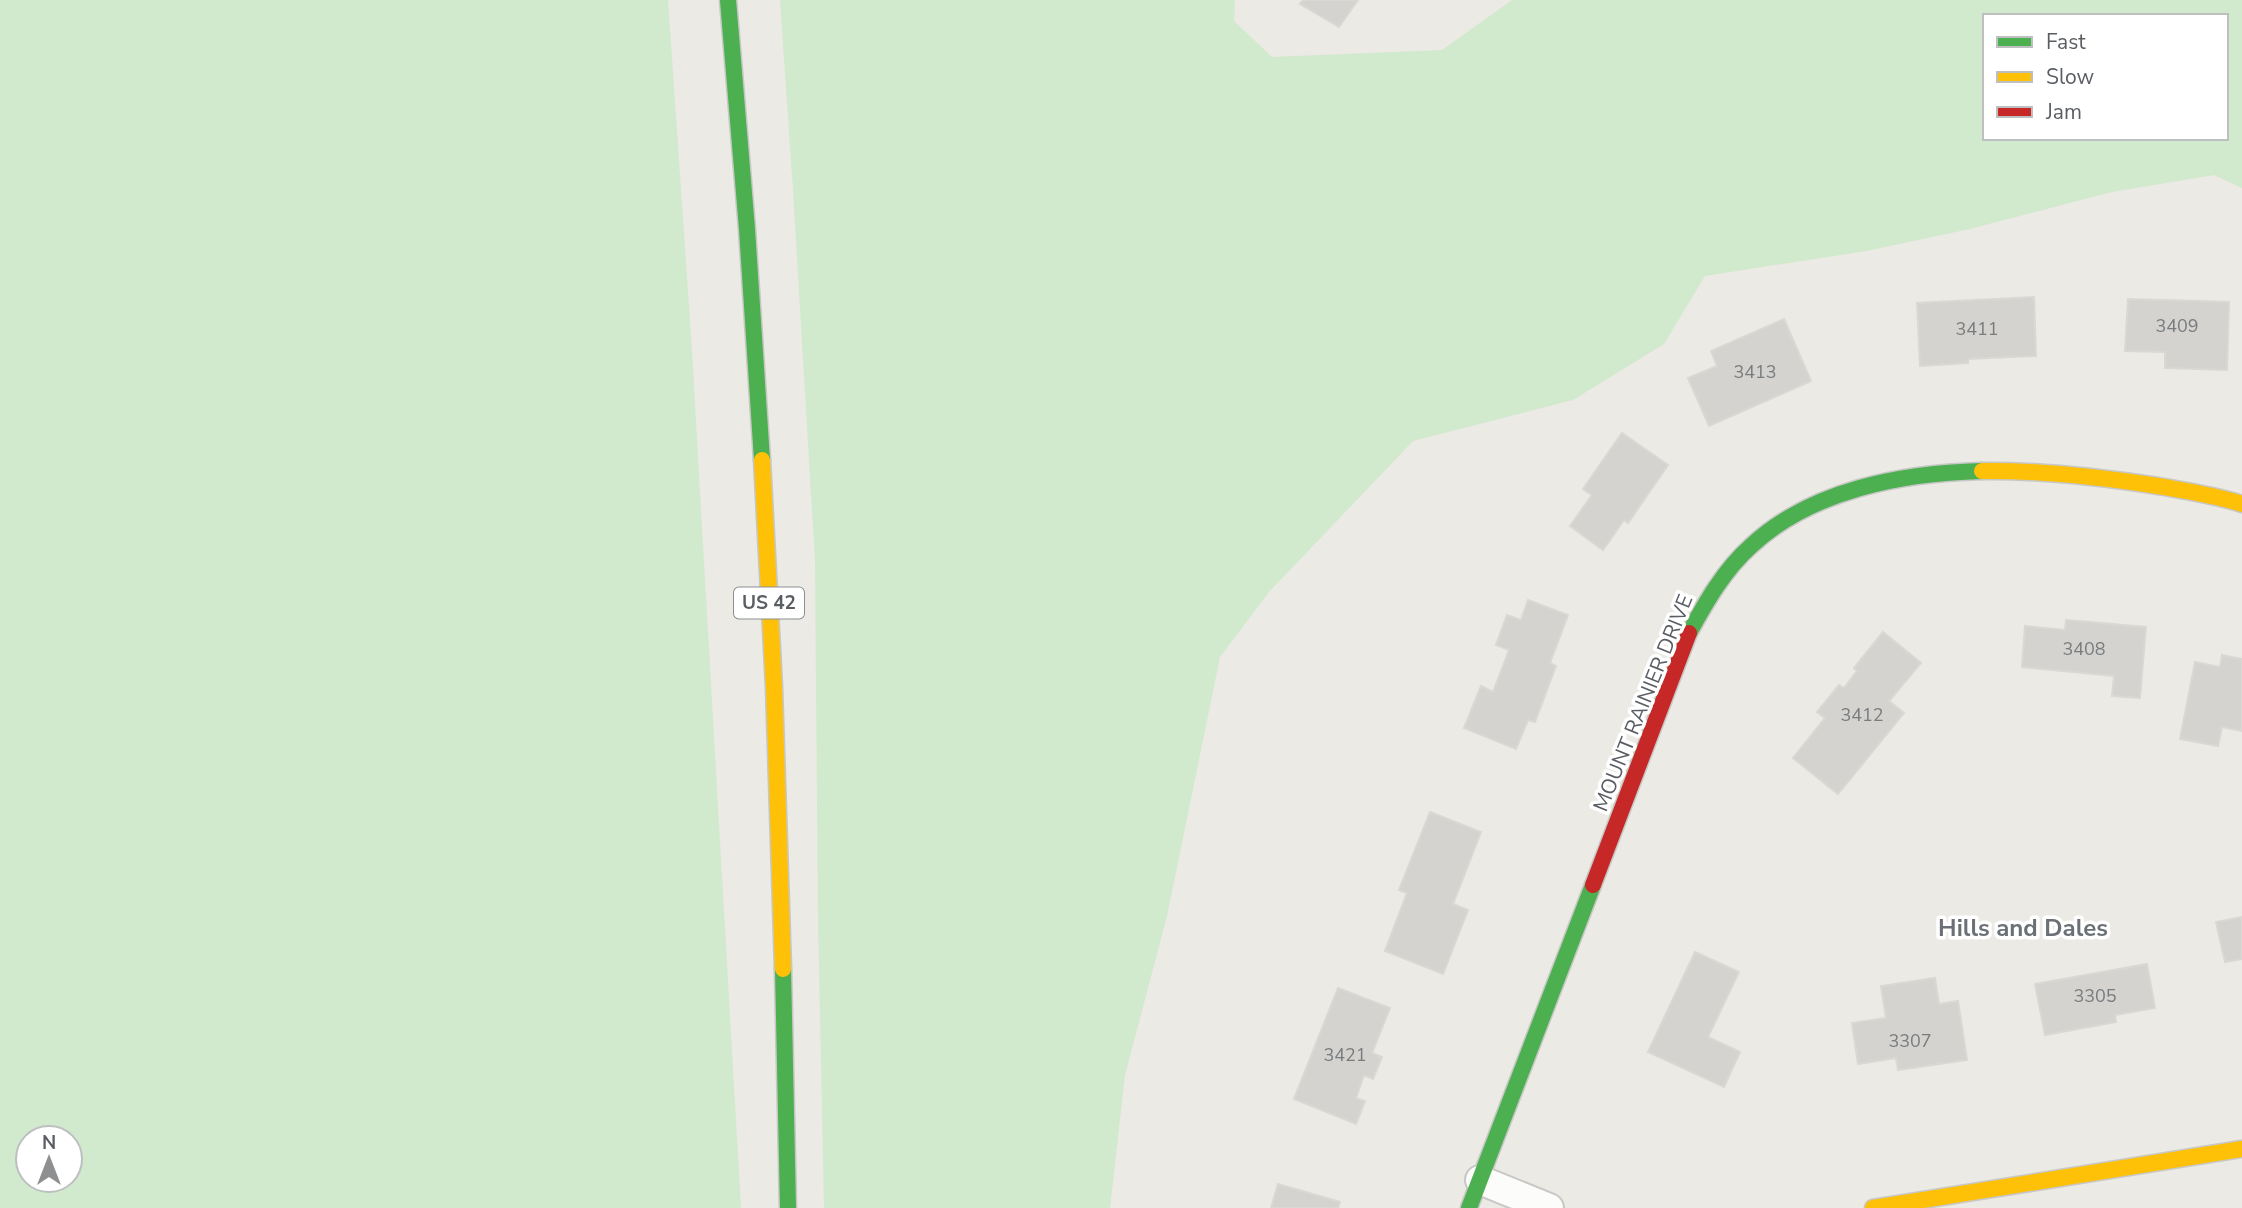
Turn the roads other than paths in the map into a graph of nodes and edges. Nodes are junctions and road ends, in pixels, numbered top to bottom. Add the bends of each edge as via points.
1 (728, 0) edge
2 (2242, 504) edge
3 (2242, 1149) edge
4 (1480, 1180) junction
5 (788, 1208) edge
6 (1469, 1208) edge
7 (1549, 1208) edge
8 (1873, 1208) edge

1 - 5 street, US 42 via 768,555
2 - 4 street, MOUNT RAINIER DRIVE via 2113,478 2020,471 1927,474 1819,502 1743,552 1713,589 1689,633
3 - 8 street
4 - 6 street, MOUNT RAINIER DRIVE
4 - 7 street

